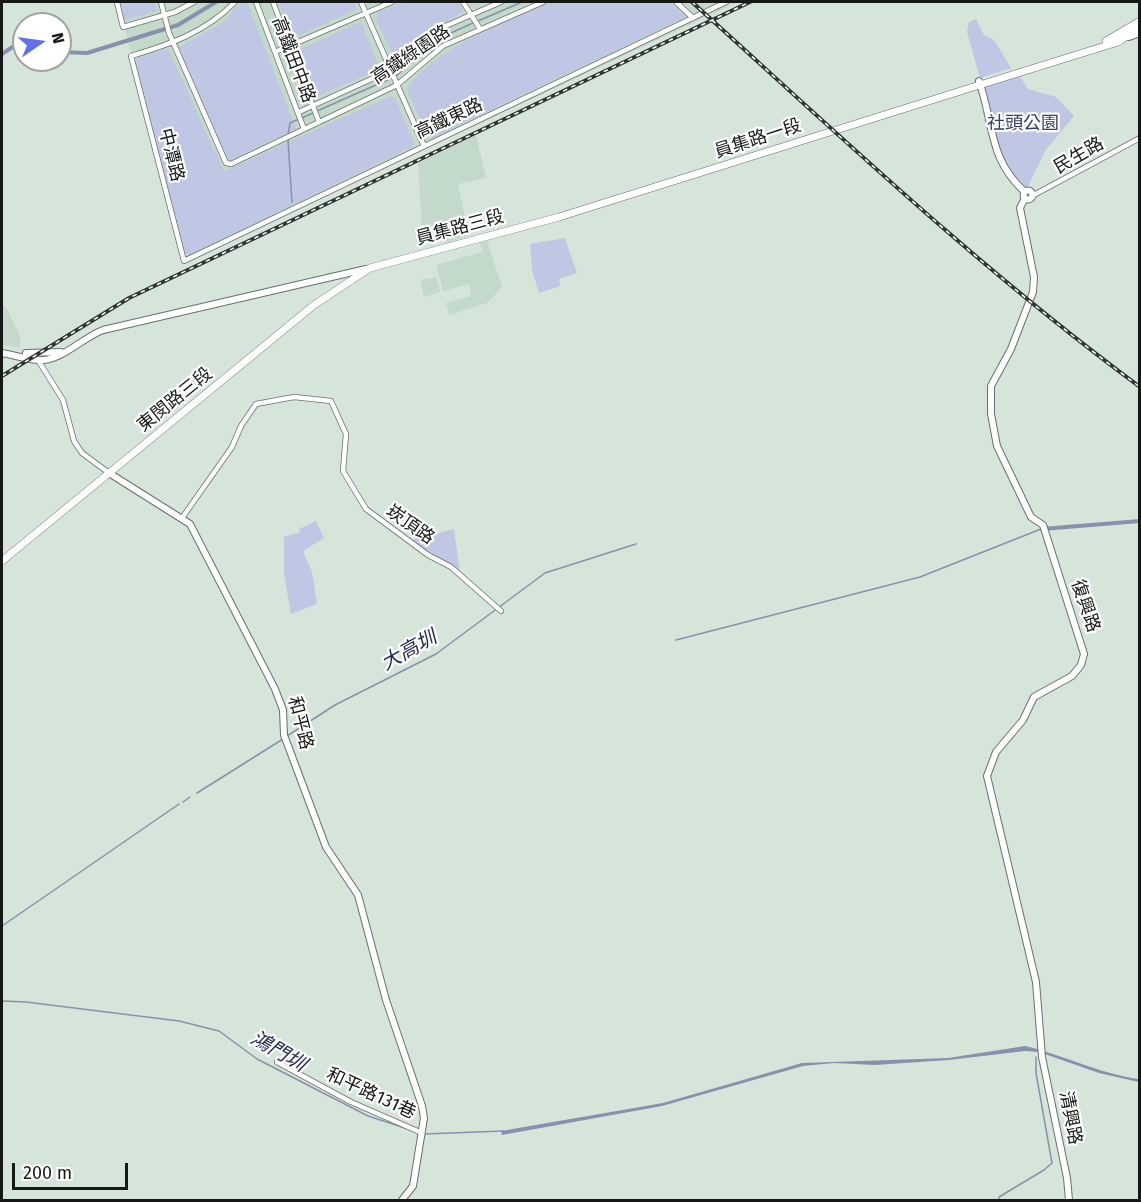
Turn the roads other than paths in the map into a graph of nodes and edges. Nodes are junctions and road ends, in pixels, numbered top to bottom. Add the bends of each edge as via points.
1 (117, 2) edge
2 (161, 2) edge
3 (194, 2) edge
4 (235, 2) edge
5 (256, 2) edge
6 (273, 2) edge
7 (361, 2) edge
8 (392, 2) edge
9 (462, 2) edge
10 (501, 2) edge
11 (543, 2) edge
12 (676, 2) edge
13 (707, 2) edge
14 (726, 2) edge
15 (714, 7) junction
16 (366, 13) junction
17 (165, 15) junction
18 (471, 15) junction
19 (693, 18) junction
20 (1140, 21) edge
21 (1140, 27) edge
22 (480, 29) junction
23 (1140, 33) edge
24 (1115, 41) junction
25 (174, 43) junction
26 (290, 45) junction
27 (275, 52) junction
28 (391, 70) junction
29 (980, 83) junction
30 (397, 85) junction
31 (313, 105) junction
32 (298, 112) junction
33 (319, 122) junction
34 (304, 129) junction
35 (1140, 138) edge
36 (424, 146) junction
37 (1027, 195) junction
38 (559, 217) joint
39 (184, 261) joint
40 (370, 268) junction
41 (2, 351) edge
42 (62, 352) junction
43 (30, 354) junction
44 (38, 359) junction
45 (109, 473) junction
46 (182, 518) junction
47 (2, 561) edge
48 (501, 611) dead end
49 (1041, 1042) joint
50 (277, 1062) dead end
51 (422, 1134) junction
52 (402, 1200) edge
53 (1069, 1200) edge

1 - 17 street via 123,27
2 - 17 street
3 - 17 street
4 - 25 street via 207,26
5 - 27 street, 高鐵田中路
6 - 26 street, 高鐵田中路
7 - 16 street
8 - 16 street
9 - 18 street
10 - 18 street, 高鐵綠園路
11 - 22 street, 高鐵綠園路
12 - 19 street
13 - 15 street
14 - 15 street, 高鐵東路
15 - 19 street, 高鐵東路
16 - 26 street
16 - 28 street
17 - 25 street
18 - 22 street
18 - 28 street, 高鐵綠園路 via 434,31
19 - 36 street, 高鐵東路
20 - 24 main road
21 - 24 main road
22 - 30 street, 高鐵綠園路 via 443,46
23 - 24 street, 員集路一段
24 - 29 main road, 員集路一段
25 - 34 street, 高鐵綠園路 via 226,163
25 - 39 street, 中潭路 via 131,56
26 - 27 street
26 - 31 street, 高鐵田中路
27 - 32 street, 高鐵田中路
28 - 30 street
28 - 31 street, 高鐵綠園路
29 - 37 street via 999,159 1012,181
29 - 38 main road, 員集路一段
30 - 33 street, 高鐵綠園路
30 - 36 street
31 - 32 street, 高鐵綠園路
31 - 33 street, 高鐵田中路
32 - 34 street, 高鐵田中路
33 - 34 street, 高鐵綠園路
35 - 37 street, 民生路
36 - 39 street, 高鐵東路
37 - 49 street, 復興路 via 1020,208 1034,278 1033,292 1011,349 991,386 991,414 997,446 1031,517 1043,525 1070,615 1082,641 1083,658 1072,676 1034,697 1023,720 996,752 987,776 1036,982
38 - 40 main road, 員集路三段
40 - 42 street via 103,330
40 - 45 main road, 東閔路三段 via 314,305
41 - 43 street
41 - 44 street
42 - 43 street
42 - 44 street
43 - 44 street, 和平路
44 - 45 street, 和平路 via 63,400 74,441 82,453
45 - 46 street, 和平路
45 - 47 main road, 東閔路三段
46 - 48 street, 崁頂路 via 232,447 256,404 294,398 331,401 346,434 343,471 370,514 451,567
46 - 51 street, 和平路 via 190,524 275,688 283,710 285,737 326,848 358,895 386,1000 422,1106
49 - 53 street, 清興路
50 - 51 street, 和平路131巷
51 - 52 street, 和平路 via 413,1186

